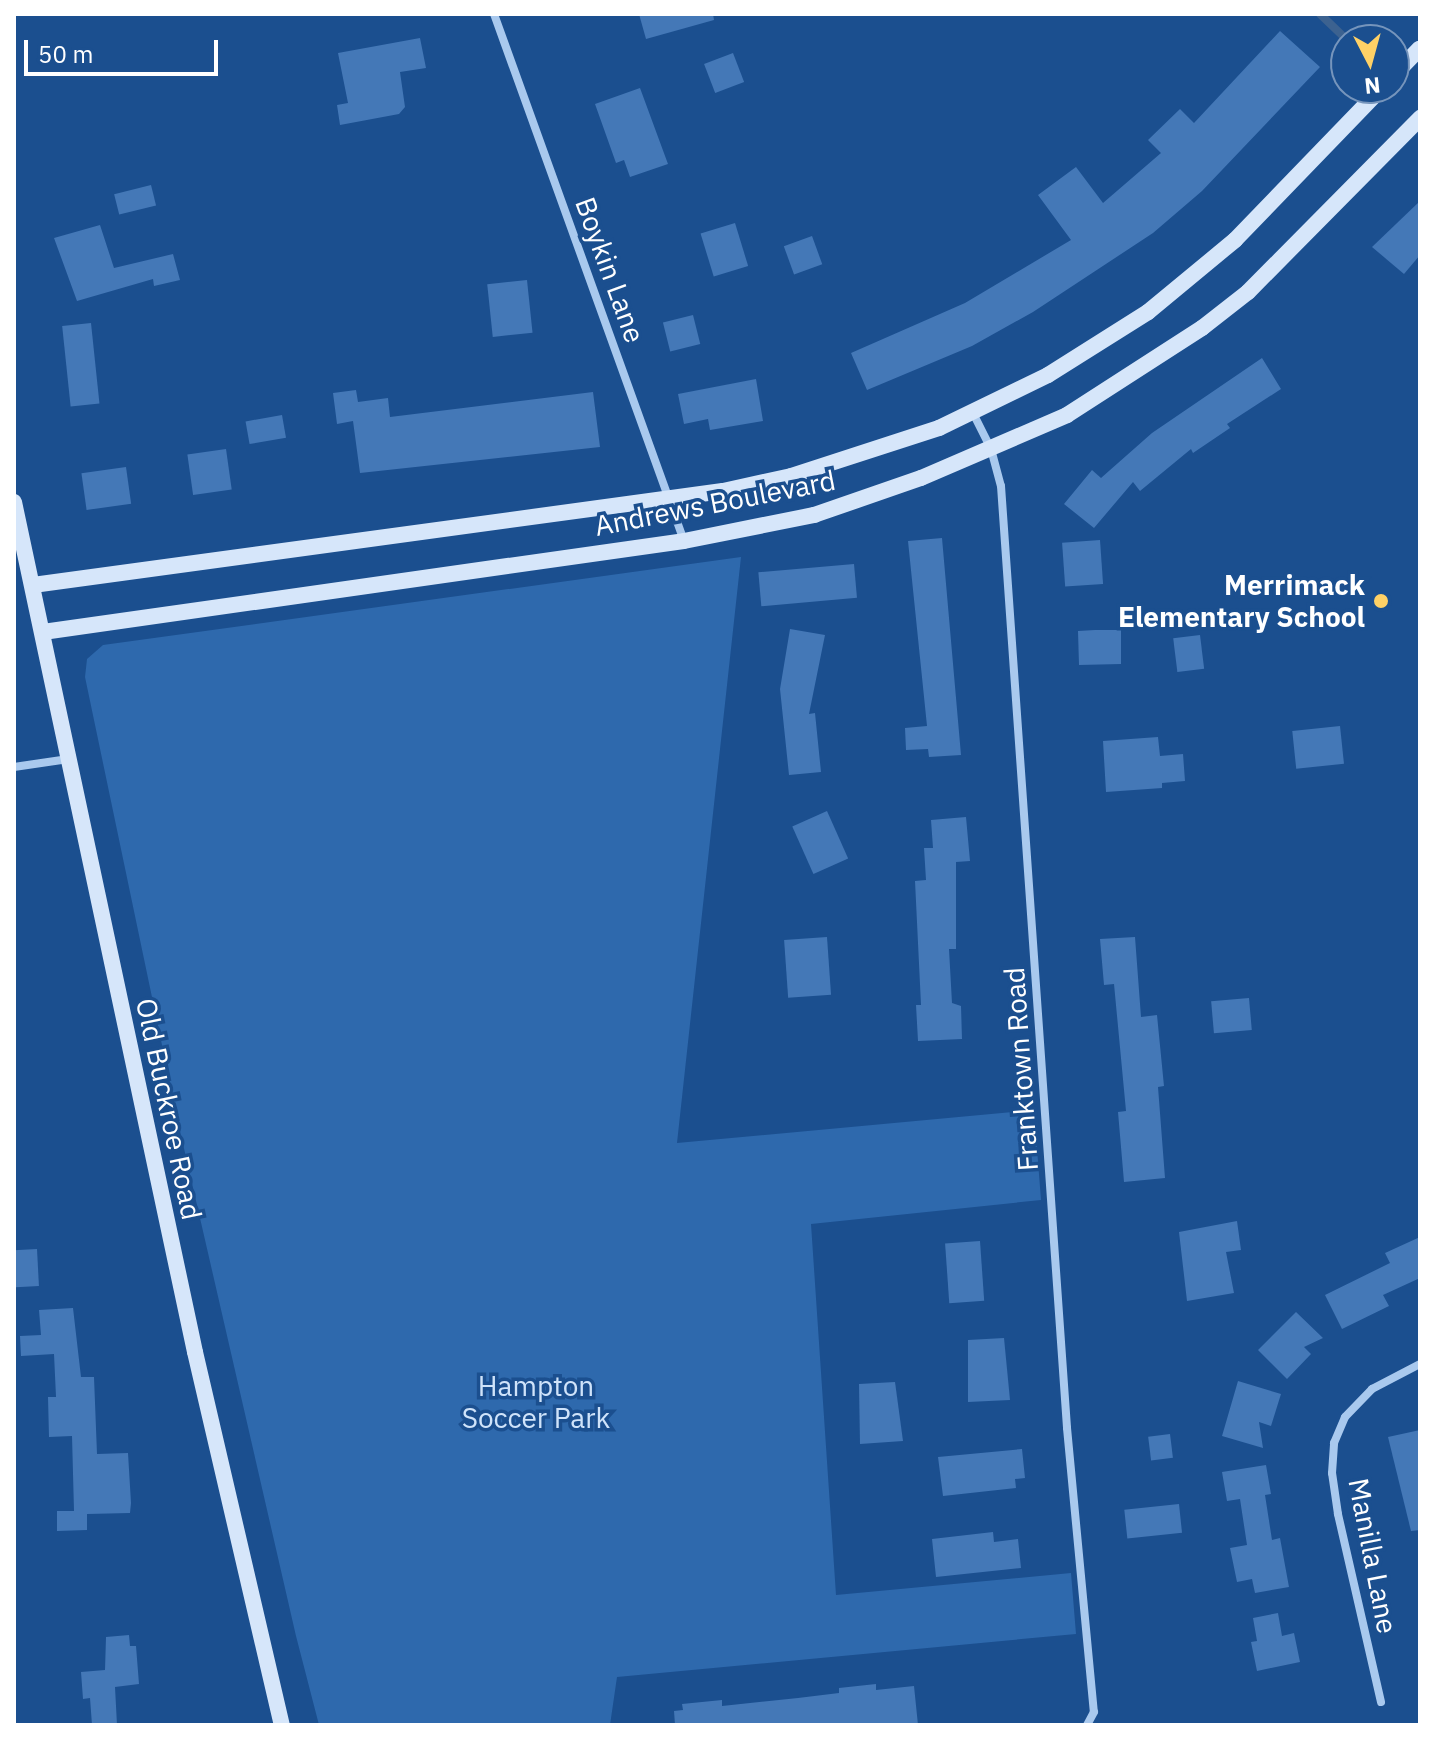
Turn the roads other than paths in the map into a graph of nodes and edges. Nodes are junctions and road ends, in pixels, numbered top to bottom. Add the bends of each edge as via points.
1 (494, 14) edge
2 (1367, 104) edge
3 (1420, 118) edge
4 (973, 413) junction
5 (991, 449) junction
6 (672, 499) junction
7 (14, 502) edge
8 (684, 541) junction
9 (33, 585) junction
10 (43, 632) junction
11 (68, 759) junction
12 (14, 767) edge
13 (1420, 1364) edge
14 (1381, 1702) dead end
15 (282, 1725) edge
16 (1087, 1725) edge

1 - 6 street, Boykin Lane
2 - 4 street, Andrews Boulevard via 1197,274 1105,341
3 - 5 street, Andrews Boulevard via 1248,292 1202,328 1067,415
4 - 5 street, Franktown Road
4 - 6 street, Andrews Boulevard via 791,476
5 - 8 street, Andrews Boulevard via 814,515
5 - 16 street, Franktown Road via 1001,486 1067,1428 1094,1712
6 - 8 street, Boykin Lane
6 - 9 street, Andrews Boulevard
7 - 9 street, Old Buckroe Road
8 - 10 street, Andrews Boulevard
9 - 10 street, Old Buckroe Road
10 - 11 street, Old Buckroe Road
11 - 12 street
11 - 15 street, Old Buckroe Road via 195,1352
13 - 14 street, Manilla Lane via 1372,1389 1345,1417 1334,1443 1338,1514

